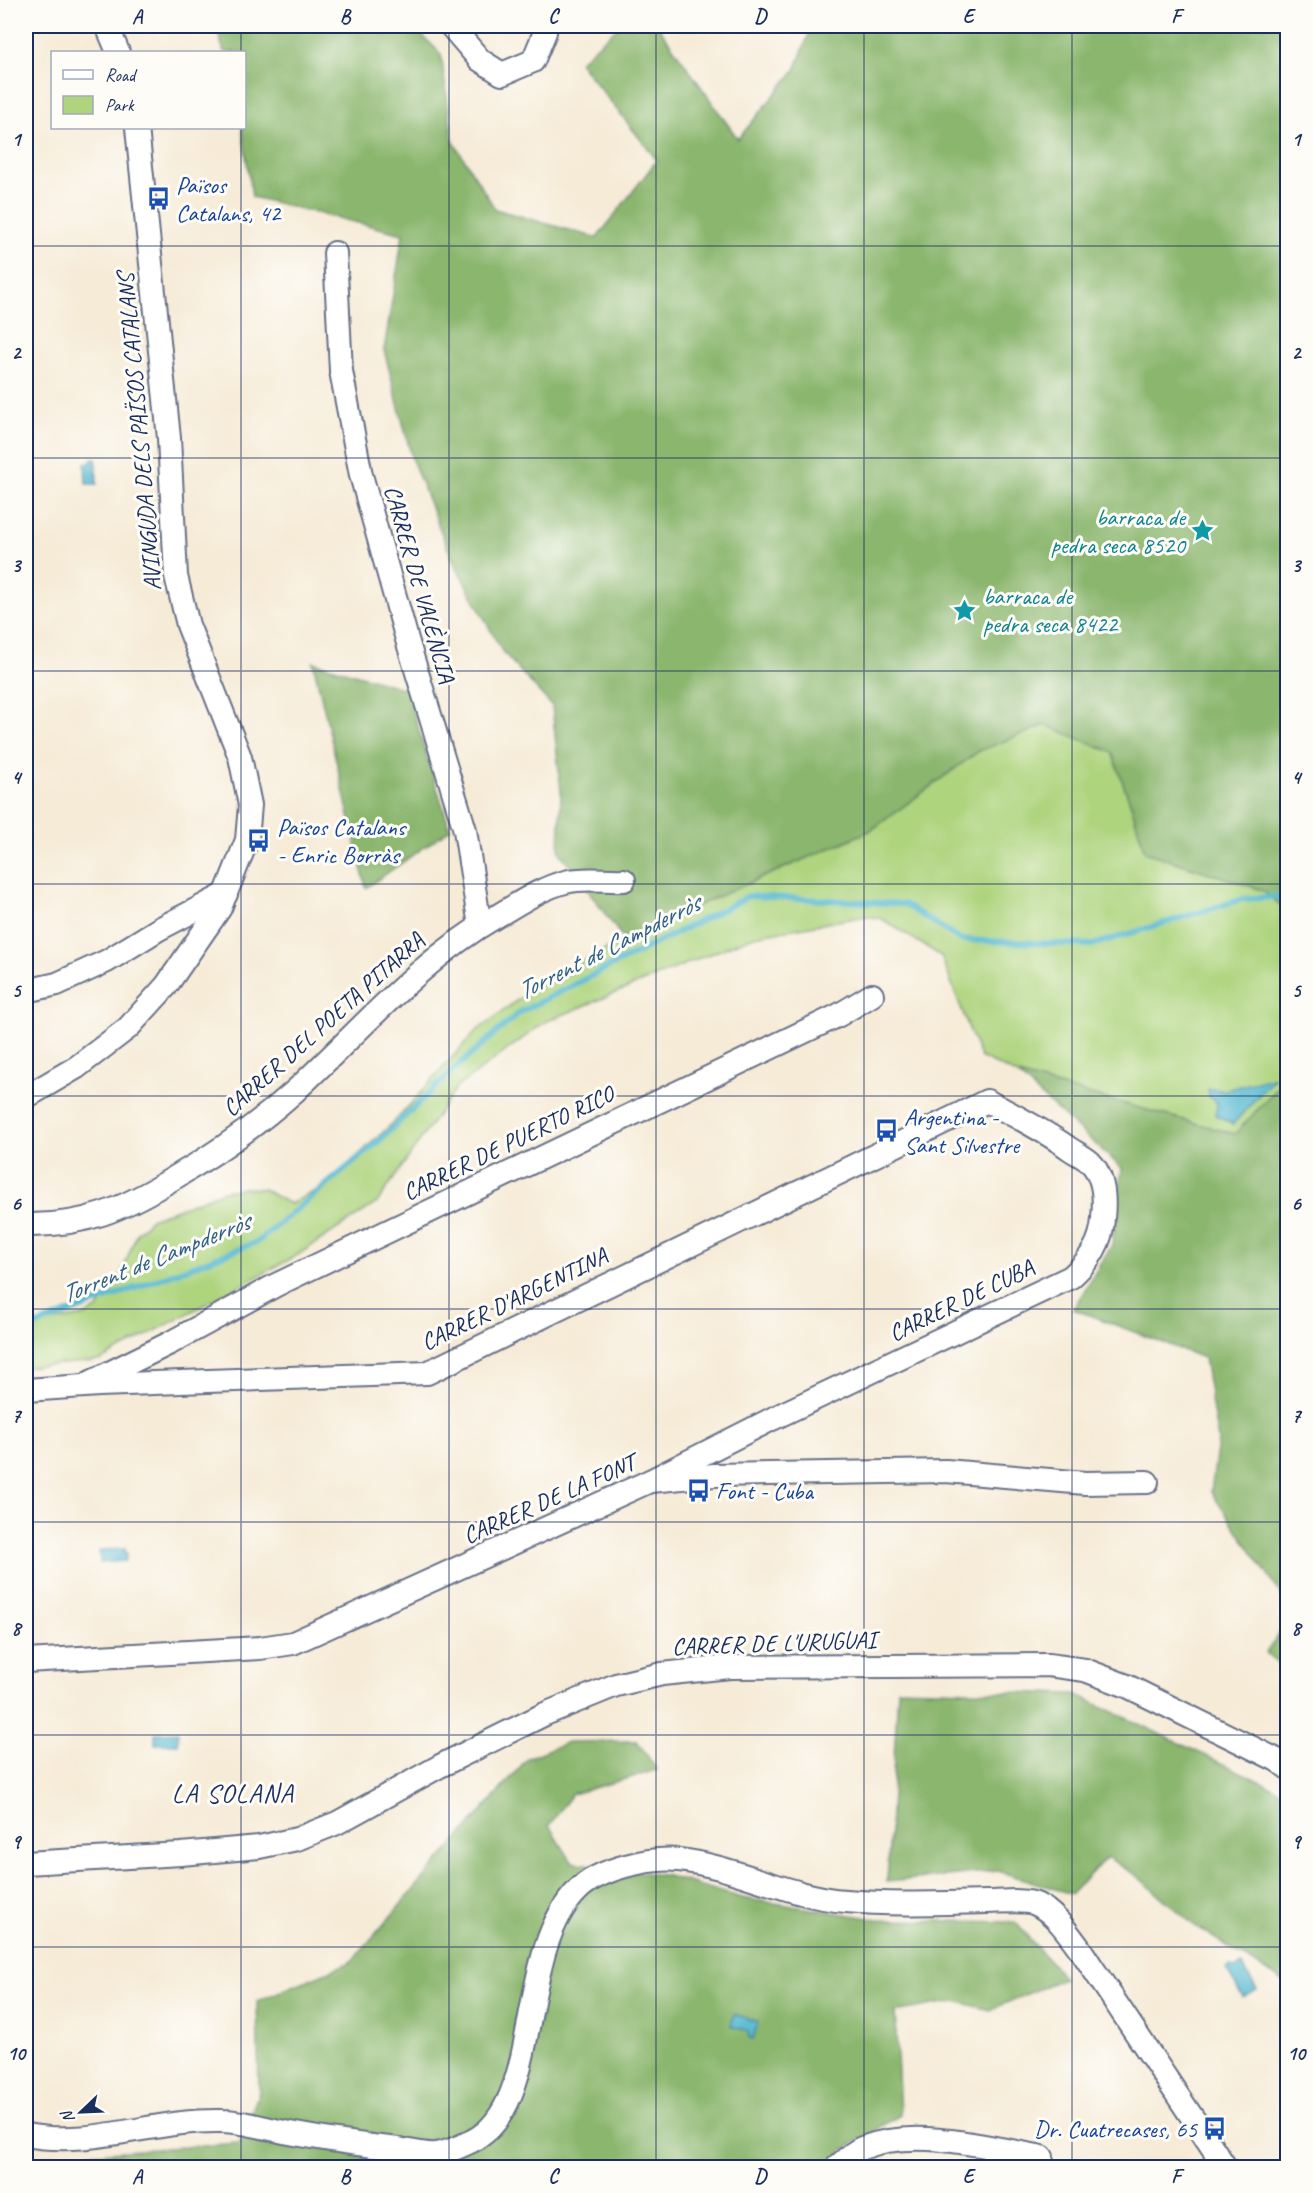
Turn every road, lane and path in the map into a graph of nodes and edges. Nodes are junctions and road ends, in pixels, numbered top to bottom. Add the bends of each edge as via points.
1 (107, 26) edge
2 (452, 26) edge
3 (543, 26) edge
4 (118, 51) edge
5 (137, 129) edge
6 (335, 252) dead end
7 (624, 880) dead end
8 (226, 894) junction
9 (480, 926) junction
10 (26, 991) edge
11 (872, 995) dead end
12 (26, 1097) edge
13 (987, 1101) joint
14 (26, 1225) edge
15 (170, 1343) junction
16 (159, 1384) junction
17 (82, 1386) junction
18 (26, 1390) edge
19 (650, 1481) junction
20 (1147, 1482) dead end
21 (26, 1661) edge
22 (1287, 1768) edge
23 (26, 1863) edge
24 (26, 2135) edge
25 (1042, 2157) dead end
26 (836, 2168) edge
27 (1226, 2168) edge

1 - 4 street
2 - 3 street via 480,60 502,74 533,61 545,32
5 - 8 street, AVINGUDA DELS PAÏSOS CATALANS via 169,438 176,576 188,625 240,757 250,806 247,840
6 - 9 street, CARRER DE VALÈNCIA via 341,371 361,475 465,830
7 - 9 street, CARRER DEL POETA PITARRA via 566,881
8 - 10 street via 107,961 57,984
8 - 12 street, AVINGUDA DELS PAÏSOS CATALANS via 166,986 128,1028 77,1067
9 - 14 street, CARRER DEL POETA PITARRA via 400,990 295,1091 252,1127 196,1165 108,1213 52,1226
11 - 15 street, CARRER DE PUERTO RICO via 839,1015 276,1285
13 - 16 street, CARRER D'ARGENTINA via 427,1373
13 - 19 street, CARRER DE CUBA via 1062,1143 1090,1162 1098,1175 1105,1196 1103,1224 1094,1253 1084,1266 1071,1277 771,1419
15 - 16 street
15 - 17 street, CARRER DE PUERTO RICO
16 - 17 street, CARRER D'ARGENTINA
17 - 18 street, CARRER D'ARGENTINA
19 - 20 street, CARRER DE LA FONT via 714,1475 946,1471 1085,1483
19 - 21 street, CARRER DE LA FONT via 293,1643
22 - 23 street, CARRER DE L'URUGUAI via 1189,1716 1085,1670 1048,1665 730,1667 662,1674 616,1685 545,1714 337,1823 297,1839 259,1847 181,1854
24 - 27 street via 67,2139 225,2120 382,2148 436,2154 457,2148 487,2132 510,2096 541,1957 565,1904 581,1887 606,1871 677,1859 819,1899 879,1903 1035,1902 1058,1920 1080,1949
25 - 26 street via 957,2142 891,2139 859,2149

